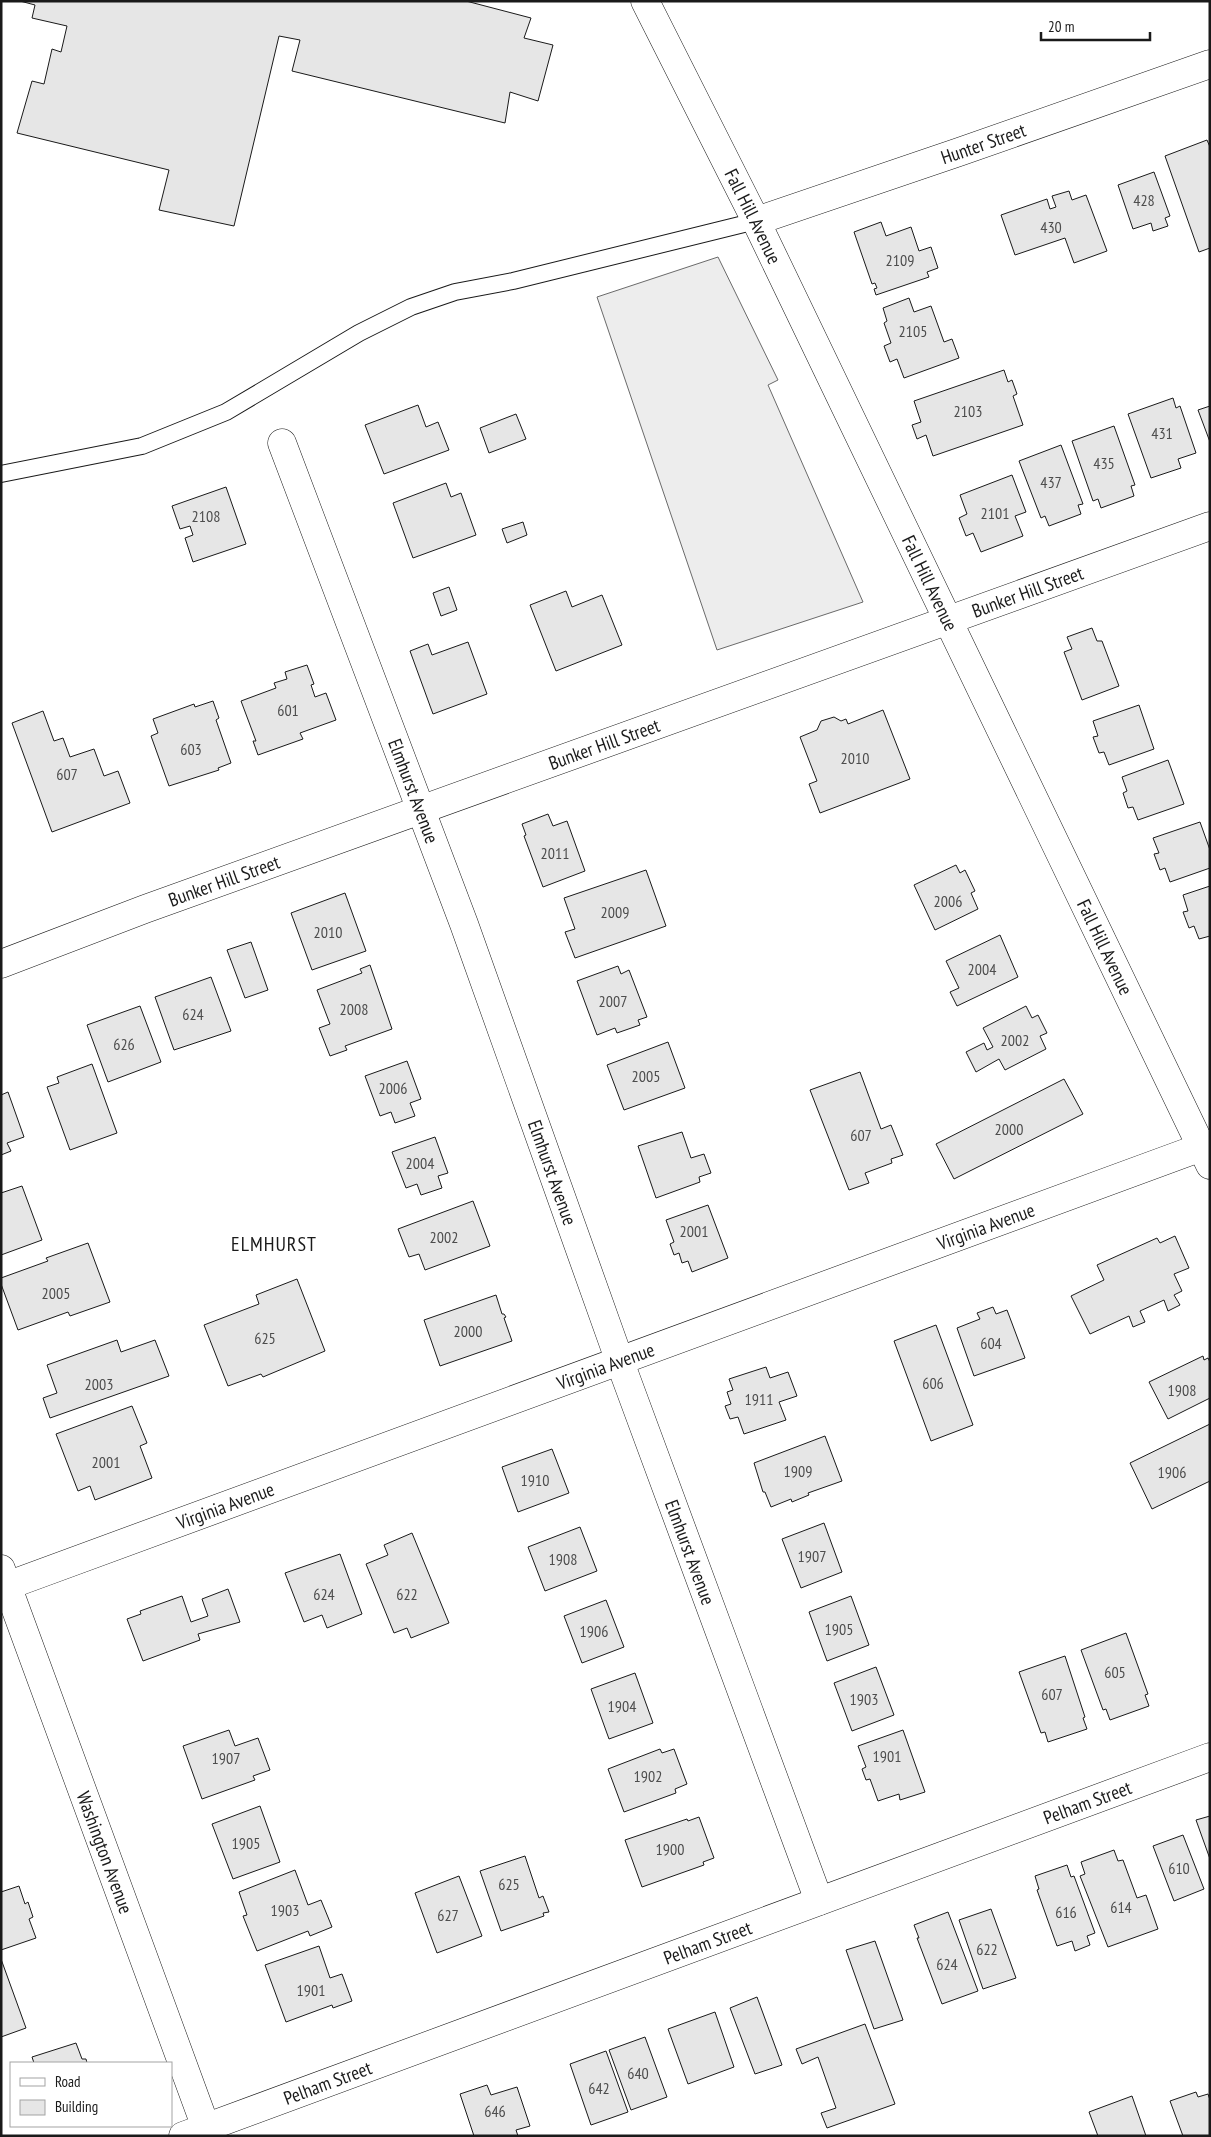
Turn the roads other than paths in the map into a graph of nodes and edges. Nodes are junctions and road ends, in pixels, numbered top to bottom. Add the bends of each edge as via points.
1 (645, 1) edge
2 (1210, 64) edge
3 (756, 221) junction
4 (282, 443) dead end
5 (1, 474) edge
6 (1210, 526) edge
7 (948, 619) junction
8 (421, 811) junction
9 (1, 964) edge
10 (1207, 1152) edge
11 (620, 1362) junction
12 (3, 1581) edge
13 (1210, 1757) edge
14 (819, 1901) junction
15 (199, 2133) edge

1 - 3 street, Fall Hill Avenue
2 - 3 street, Hunter Street
3 - 5 lane via 513,281 455,292 411,307 359,333 226,412 167,436 142,446
3 - 7 street, Fall Hill Avenue
4 - 8 street, Elmhurst Avenue
6 - 7 street, Bunker Hill Street
7 - 8 street, Bunker Hill Street
7 - 10 street, Fall Hill Avenue
8 - 9 street, Bunker Hill Street
8 - 11 street, Elmhurst Avenue
10 - 11 street, Virginia Avenue
11 - 12 street, Virginia Avenue
11 - 14 street, Elmhurst Avenue
12 - 15 street, Washington Avenue
13 - 14 street, Pelham Street
14 - 15 street, Pelham Street

